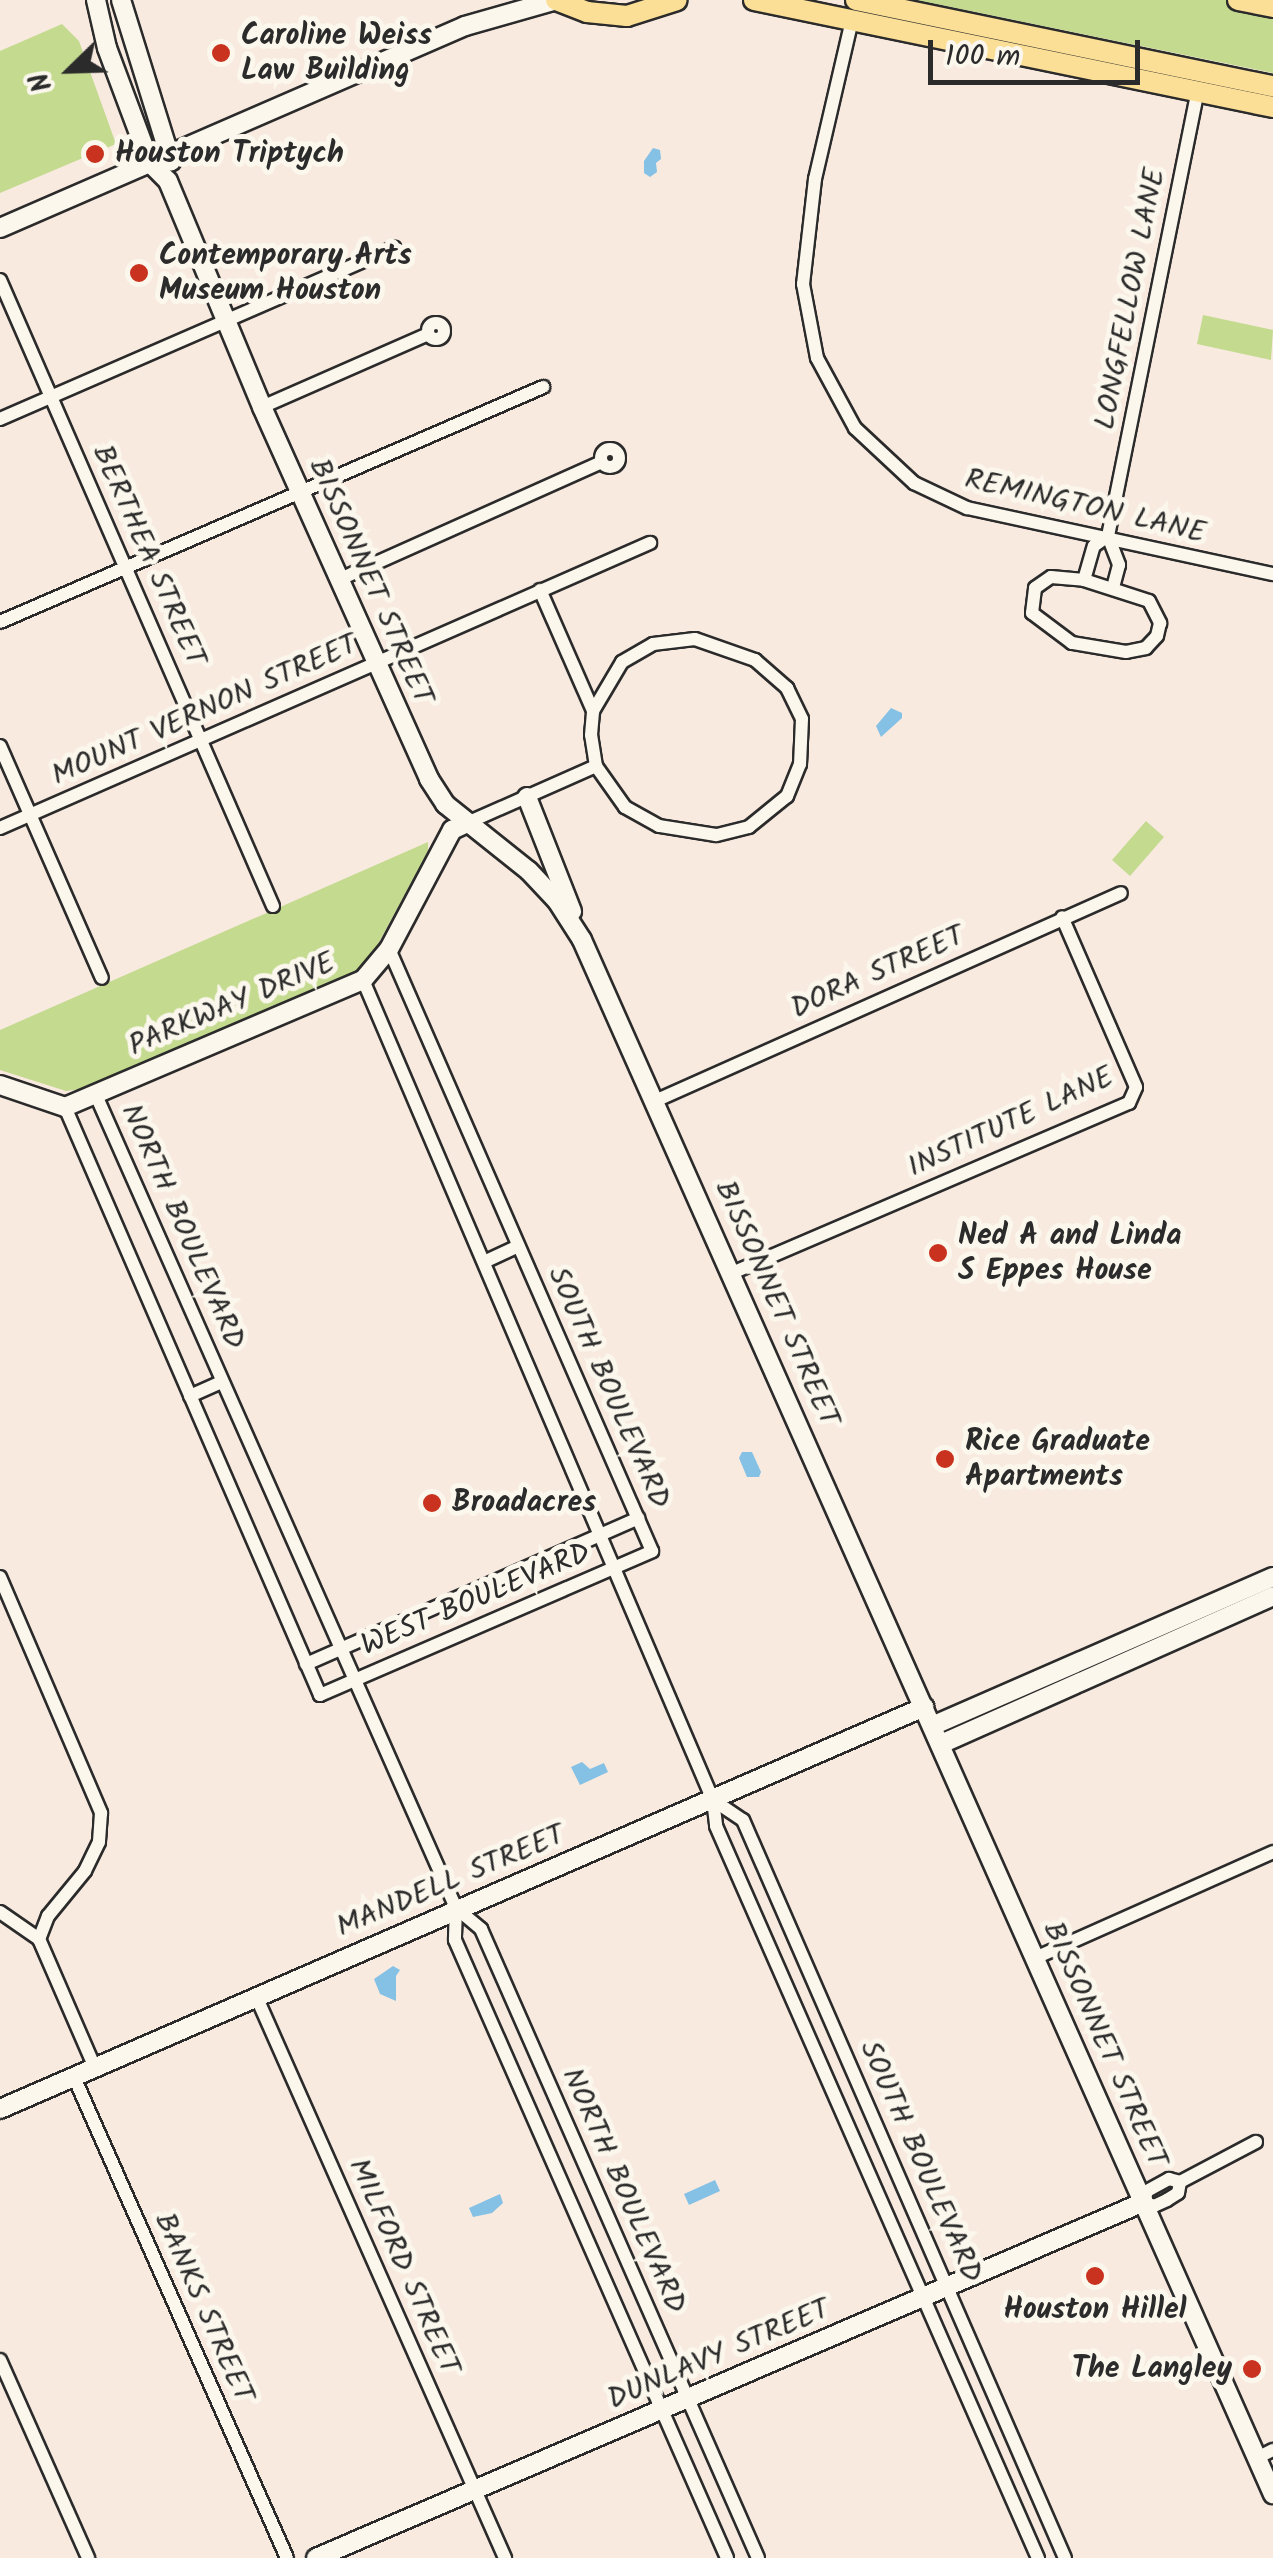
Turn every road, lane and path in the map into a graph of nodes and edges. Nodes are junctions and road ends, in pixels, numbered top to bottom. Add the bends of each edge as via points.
1 (96, 0) edge
2 (121, 0) edge
3 (496, 0) edge
4 (556, 0) edge
5 (676, 0) edge
6 (754, 0) edge
7 (1238, 0) edge
8 (1273, 8) edge
9 (854, 10) edge
10 (465, 26) junction
11 (1200, 80) junction
12 (1273, 86) edge
13 (1273, 106) edge
14 (172, 154) junction
15 (150, 163) junction
16 (168, 180) junction
17 (0, 228) edge
18 (394, 248) dead end
19 (0, 280) edge
20 (224, 320) junction
21 (428, 334) dead end
22 (543, 387) dead end
23 (51, 396) junction
24 (262, 407) junction
25 (0, 419) edge
26 (602, 462) dead end
27 (300, 494) junction
28 (1108, 536) junction
29 (650, 544) dead end
30 (125, 567) junction
31 (1273, 574) edge
32 (338, 580) junction
33 (1084, 580) junction
34 (1113, 588) junction
35 (540, 590) junction
36 (0, 622) edge
37 (376, 663) junction
38 (593, 711) junction
39 (200, 740) junction
40 (0, 746) edge
41 (596, 766) junction
42 (527, 797) junction
43 (30, 816) junction
44 (467, 823) junction
45 (0, 828) edge
46 (1121, 893) dead end
47 (273, 906) dead end
48 (1062, 917) junction
49 (582, 940) junction
50 (389, 949) junction
51 (102, 978) dead end
52 (363, 980) junction
53 (0, 1086) edge
54 (95, 1093) junction
55 (656, 1101) junction
56 (65, 1107) junction
57 (519, 1246) junction
58 (484, 1262) junction
59 (732, 1272) junction
60 (222, 1382) junction
61 (190, 1396) junction
62 (638, 1518) junction
63 (601, 1534) junction
64 (652, 1551) joint
65 (616, 1567) junction
66 (1273, 1577) edge
67 (0, 1578) edge
68 (1273, 1596) edge
69 (340, 1649) junction
70 (306, 1664) junction
71 (354, 1680) junction
72 (320, 1695) joint
73 (924, 1706) junction
74 (936, 1735) junction
75 (714, 1800) junction
76 (1273, 1852) edge
77 (456, 1908) junction
78 (0, 1912) edge
79 (39, 1939) junction
80 (1035, 1958) junction
81 (256, 1996) junction
82 (95, 2068) junction
83 (74, 2078) junction
84 (0, 2109) edge
85 (1256, 2142) dead end
86 (1144, 2202) junction
87 (948, 2286) junction
88 (923, 2297) junction
89 (0, 2360) edge
90 (687, 2398) junction
91 (662, 2409) junction
92 (1265, 2454) edge
93 (474, 2490) junction
94 (1273, 2494) edge
95 (88, 2558) edge
96 (287, 2558) edge
97 (316, 2558) edge
98 (504, 2558) edge
99 (727, 2558) edge
100 (758, 2558) edge
101 (1038, 2558) edge
102 (1065, 2558) edge

1 - 15 main road, BISSONNET STREET
2 - 14 main road
3 - 10 main road
4 - 5 main road via 627,16
4 - 10 main road
6 - 9 main road
7 - 8 main road
9 - 11 main road
9 - 28 street, REMINGTON LANE via 804,245 808,320 834,395 883,458 941,498
10 - 14 main road
11 - 12 main road
11 - 13 main road
11 - 28 street, LONGFELLOW LANE
14 - 15 main road
14 - 16 main road
15 - 16 main road, BISSONNET STREET
15 - 17 main road
16 - 20 main road, BISSONNET STREET
18 - 20 street
19 - 23 street, BERTHEA STREET
20 - 23 street
20 - 24 main road, BISSONNET STREET
21 - 24 street
22 - 27 street
23 - 25 street
23 - 30 street, BERTHEA STREET
24 - 27 main road, BISSONNET STREET
26 - 32 street
27 - 30 street
27 - 32 main road, BISSONNET STREET
28 - 31 street, REMINGTON LANE
28 - 33 street via 1094,546
28 - 34 street via 1119,565
29 - 35 street, MOUNT VERNON STREET
30 - 36 street
30 - 39 street, BERTHEA STREET
32 - 37 main road, BISSONNET STREET
33 - 34 street
33 - 34 street via 1042,582 1031,598 1032,612 1057,634 1090,649 1146,648 1157,636 1156,608
35 - 37 street, MOUNT VERNON STREET
35 - 38 street
37 - 39 street, MOUNT VERNON STREET
37 - 44 main road, BISSONNET STREET via 428,779
38 - 41 street
38 - 41 street via 612,672 634,654 694,639 731,649 773,674 796,704 803,735 787,796 749,827 716,835 639,816
39 - 43 street, MOUNT VERNON STREET
39 - 47 street, BERTHEA STREET
40 - 43 street
41 - 42 street
42 - 44 street
42 - 49 main road
43 - 45 street, MOUNT VERNON STREET
43 - 51 street
44 - 49 main road, BISSONNET STREET via 558,901
44 - 50 main road, PARKWAY DRIVE via 452,830
46 - 48 street, DORA STREET
48 - 55 street, DORA STREET
48 - 59 street, INSTITUTE LANE via 1136,1087 1134,1098
49 - 55 main road, BISSONNET STREET
50 - 52 main road, PARKWAY DRIVE
50 - 57 street, SOUTH BOULEVARD
52 - 54 main road, PARKWAY DRIVE
52 - 58 street, SOUTH BOULEVARD
53 - 56 main road
54 - 56 main road, PARKWAY DRIVE
54 - 60 street, NORTH BOULEVARD
55 - 59 main road, BISSONNET STREET
56 - 61 street, NORTH BOULEVARD
57 - 58 street, SOUTH BOULEVARD
57 - 62 street, SOUTH BOULEVARD
58 - 63 street, SOUTH BOULEVARD
59 - 73 main road, BISSONNET STREET
60 - 61 street, NORTH BOULEVARD
60 - 69 street, NORTH BOULEVARD
61 - 70 street, NORTH BOULEVARD
62 - 63 street, WEST BOULEVARD
62 - 64 street, SOUTH BOULEVARD
63 - 65 street, SOUTH BOULEVARD
63 - 69 street, WEST BOULEVARD
64 - 65 street, WEST BOULEVARD
65 - 71 street, WEST BOULEVARD
65 - 75 street, SOUTH BOULEVARD
66 - 74 main road
67 - 79 street via 101,1813 99,1842 86,1870 48,1916
68 - 74 main road
69 - 70 street, WEST BOULEVARD
69 - 71 street, NORTH BOULEVARD
70 - 72 street, NORTH BOULEVARD
71 - 72 street, WEST BOULEVARD
71 - 77 street, NORTH BOULEVARD
73 - 74 main road, BISSONNET STREET
73 - 75 main road, MANDELL STREET
74 - 80 main road, BISSONNET STREET
75 - 77 main road, MANDELL STREET
75 - 87 street, SOUTH BOULEVARD via 743,1820
75 - 88 street, SOUTH BOULEVARD via 716,1826
76 - 80 street
77 - 81 main road, MANDELL STREET
77 - 90 street, NORTH BOULEVARD via 481,1929
77 - 91 street, NORTH BOULEVARD via 455,1940
78 - 79 street
79 - 82 street
80 - 86 main road, BISSONNET STREET
81 - 82 main road, MANDELL STREET
81 - 93 street, MILFORD STREET
82 - 83 main road, MANDELL STREET
83 - 84 main road, MANDELL STREET
83 - 96 street, BANKS STREET
85 - 86 street via 1180,2182 1169,2179 1147,2190
86 - 87 main road, DUNLAVY STREET
86 - 92 main road, BISSONNET STREET
87 - 88 main road, DUNLAVY STREET
87 - 102 street, SOUTH BOULEVARD
88 - 90 main road, DUNLAVY STREET
88 - 101 street, SOUTH BOULEVARD
89 - 95 street
90 - 91 main road, DUNLAVY STREET
90 - 100 street, NORTH BOULEVARD
91 - 93 main road, DUNLAVY STREET
91 - 99 street, NORTH BOULEVARD
92 - 94 main road, BISSONNET STREET
93 - 97 main road, DUNLAVY STREET
93 - 98 street, MILFORD STREET

